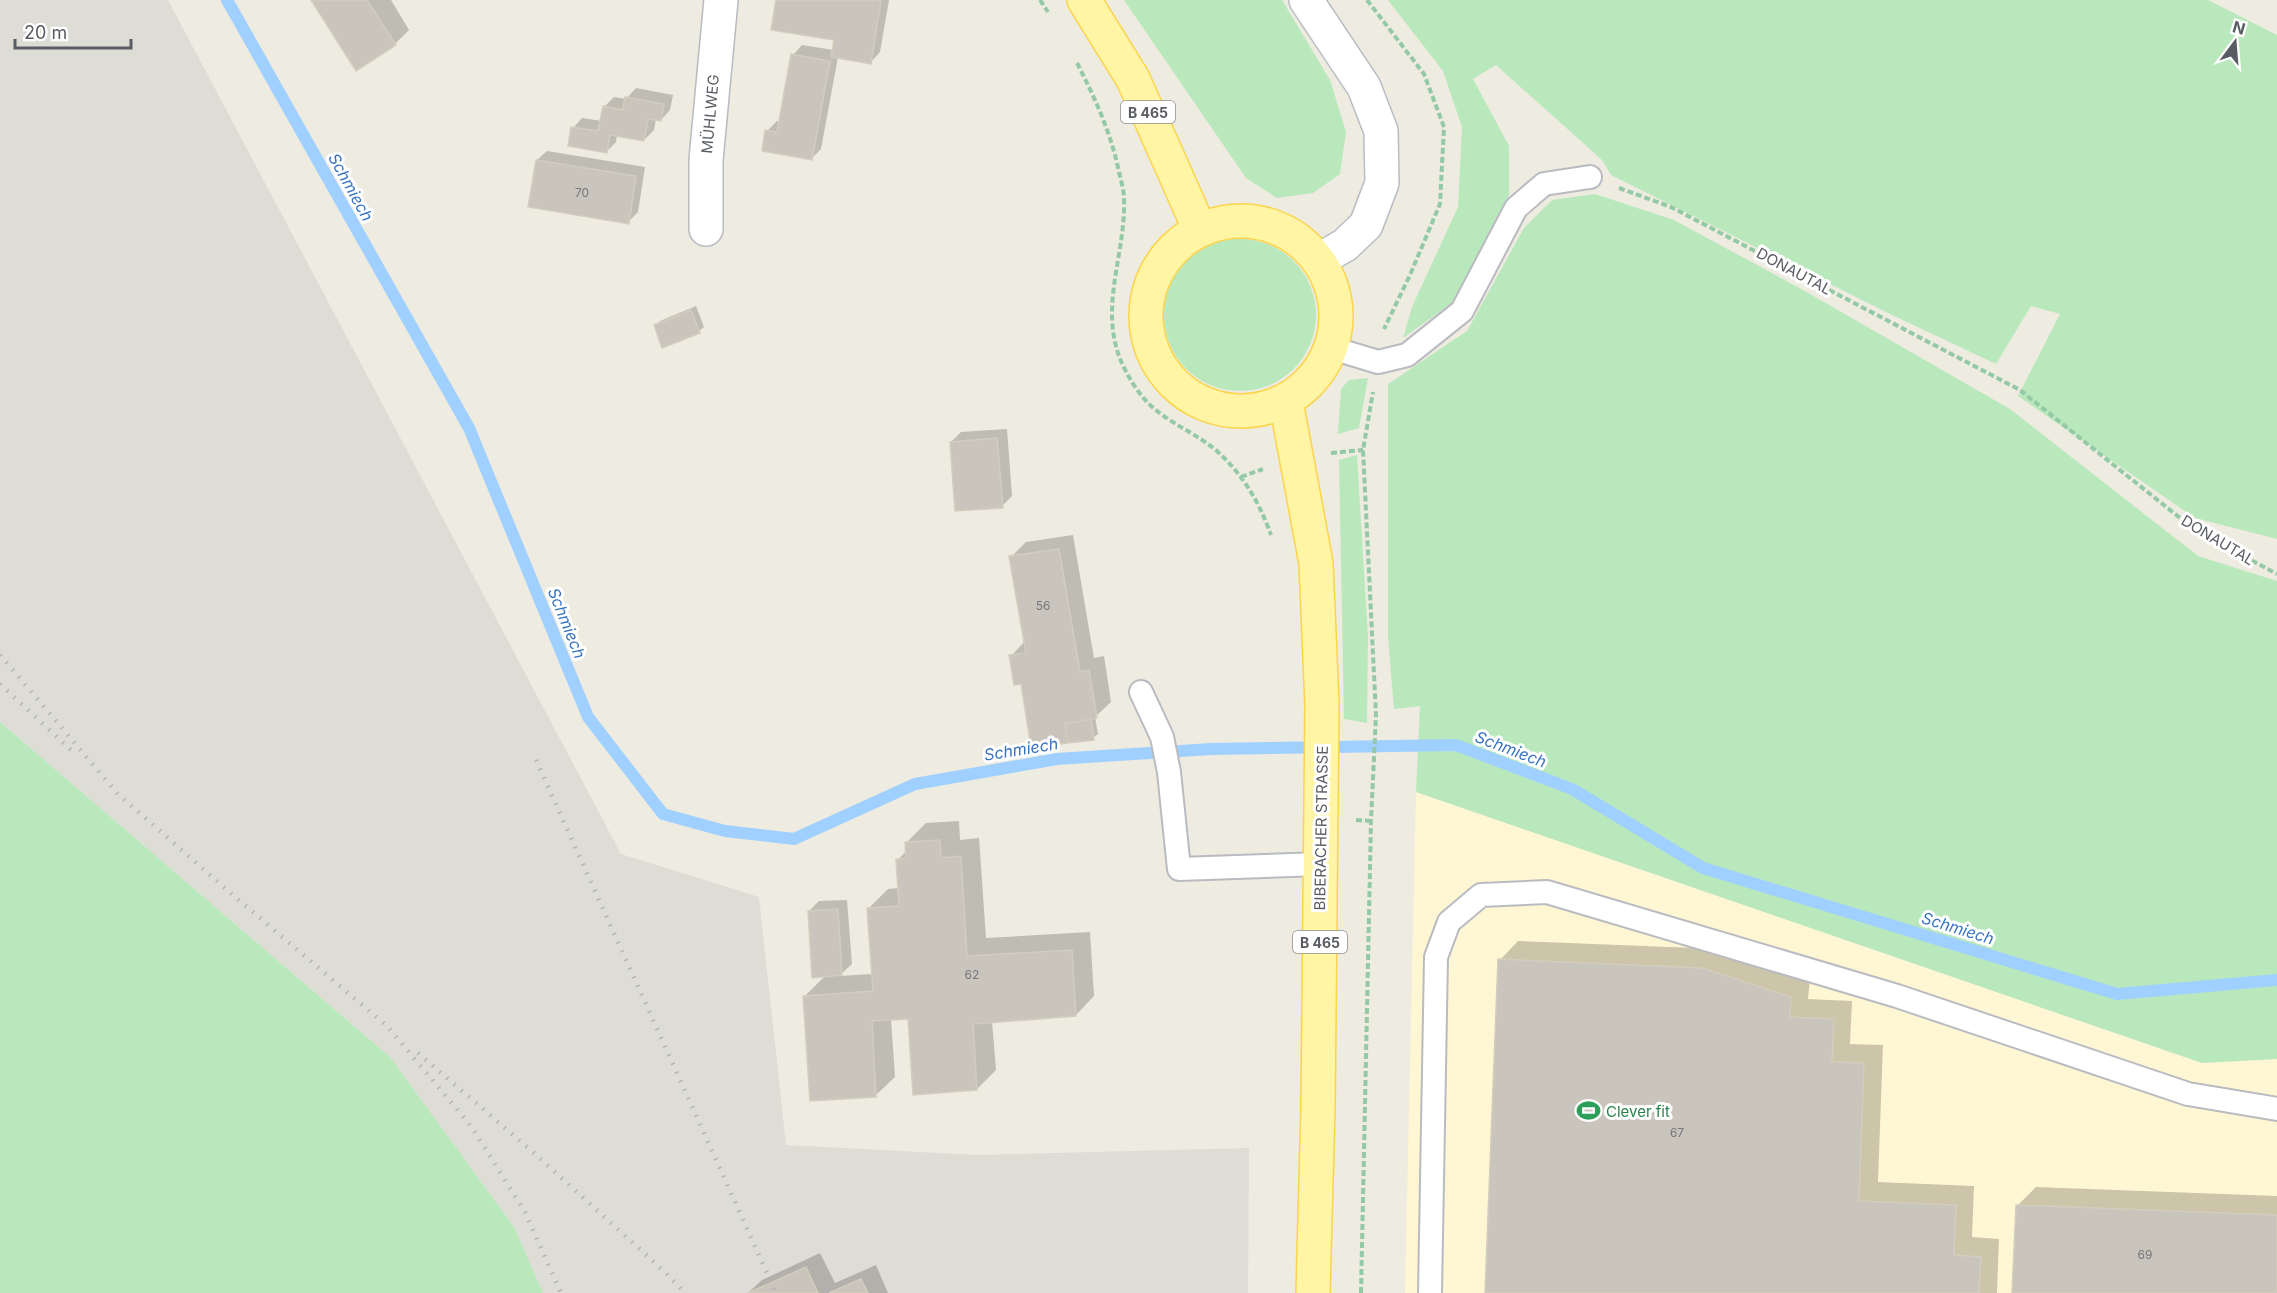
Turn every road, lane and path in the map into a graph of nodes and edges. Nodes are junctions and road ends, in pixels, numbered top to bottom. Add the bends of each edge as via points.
1 (721, 0) edge
2 (1040, 0) edge
3 (1084, 0) edge
4 (1306, 0) edge
5 (1053, 20) dead end
6 (1074, 58) dead end
7 (1590, 177) joint
8 (706, 229) dead end
9 (1200, 230) junction
10 (1319, 260) junction
11 (1332, 348) junction
12 (1378, 362) junction
13 (1286, 402) junction
14 (1274, 543) dead end
15 (2277, 574) edge
16 (1141, 692) dead end
17 (1321, 864) junction
18 (2277, 1109) edge
19 (1313, 1293) edge
20 (1361, 1293) edge
21 (1430, 1293) edge

1 - 8 street, MÜHLWEG via 706,160
2 - 5 path
3 - 9 main road, B 465 via 1133,79
4 - 10 street via 1364,87 1381,131 1382,183 1366,225 1345,245
6 - 14 path via 1113,145 1124,197 1111,325 1119,356 1135,386 1155,410 1217,451 1241,477 1259,502
7 - 12 lane via 1544,184 1516,208 1462,311 1407,355
7 - 15 path, DONAUTAL via 1671,207 2020,390 2195,530
9 - 10 main road via 1232,221 1265,224 1295,237
9 - 13 main road via 1172,249 1153,277 1145,310 1149,344 1164,374 1188,397 1220,410 1254,412
10 - 11 main road via 1333,287 1337,318
11 - 12 lane
11 - 13 main road via 1314,380
12 - 20 path via 1363,450 1376,715
13 - 17 main road, BIBERACHER STRASSE / B 465 via 1316,563 1322,705
16 - 17 lane via 1162,737 1179,869
17 - 19 main road, BIBERACHER STRASSE / B 465
18 - 21 lane via 2188,1094 1897,996 1547,892 1481,895 1449,922 1436,957

